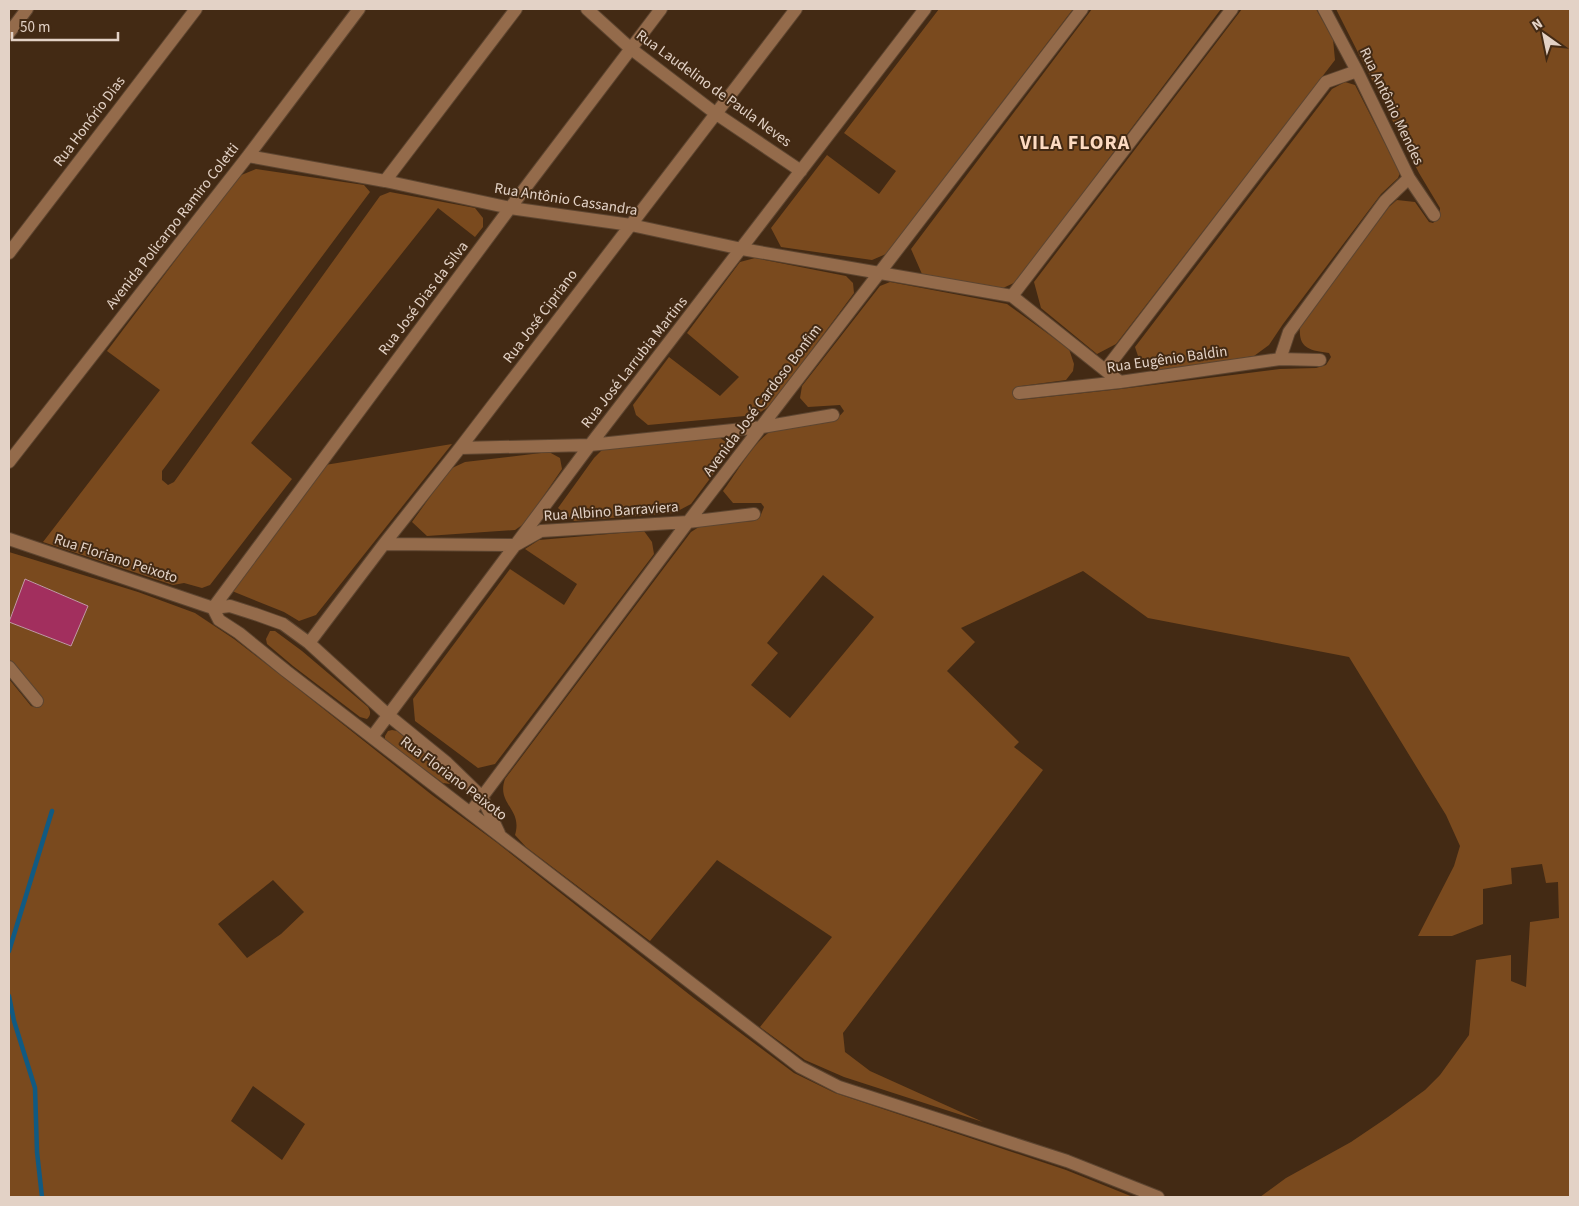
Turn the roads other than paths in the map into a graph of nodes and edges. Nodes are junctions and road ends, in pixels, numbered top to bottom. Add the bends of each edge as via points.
1 (27, 9) edge
2 (196, 9) edge
3 (359, 9) edge
4 (516, 9) edge
5 (587, 9) edge
6 (661, 9) edge
7 (796, 9) edge
8 (925, 9) edge
9 (1082, 9) edge
10 (1232, 9) edge
11 (1324, 9) edge
12 (9, 33) edge
13 (630, 48) junction
14 (1358, 71) junction
15 (715, 113) junction
16 (248, 156) junction
17 (801, 171) junction
18 (1409, 178) junction
19 (386, 181) junction
20 (510, 208) junction
21 (1434, 215) dead end
22 (631, 225) junction
23 (742, 249) junction
24 (9, 253) edge
25 (880, 272) junction
26 (1012, 296) junction
27 (1280, 359) junction
28 (1320, 360) dead end
29 (1106, 369) junction
30 (1120, 382) junction
31 (1018, 394) dead end
32 (833, 415) dead end
33 (762, 427) junction
34 (590, 445) junction
35 (460, 448) junction
36 (9, 462) edge
37 (754, 514) dead end
38 (688, 522) junction
39 (9, 539) edge
40 (384, 544) junction
41 (516, 545) junction
42 (213, 608) junction
43 (309, 643) junction
44 (9, 667) edge
45 (36, 701) dead end
46 (388, 715) junction
47 (372, 737) junction
48 (482, 797) junction
49 (470, 812) junction
50 (500, 835) junction
51 (1158, 1197) edge

1 - 12 street
2 - 24 street, Rua Honório Dias
3 - 16 street, Avenida Policarpo Ramiro Coletti
4 - 19 street
5 - 13 street, Rua Laudelino de Paula Neves
6 - 13 street, Rua José Dias da Silva
7 - 15 street, Rua José Cipriano
8 - 17 street, Rua José Larrubia Martins
9 - 25 street, Avenida José Cardoso Bonfim
10 - 26 street
11 - 14 street, Rua Antônio Mendes
13 - 15 street, Rua Laudelino de Paula Neves
13 - 20 street, Rua José Dias da Silva
14 - 18 street, Rua Antônio Mendes
14 - 29 street via 1326,82
15 - 17 street, Rua Laudelino de Paula Neves
15 - 22 street, Rua José Cipriano
16 - 19 street, Rua Antônio Cassandra
16 - 36 street, Avenida Policarpo Ramiro Coletti
17 - 23 street, Rua José Larrubia Martins
18 - 21 street, Rua Antônio Mendes
18 - 27 street via 1385,202 1289,332
19 - 20 street, Rua Antônio Cassandra
20 - 22 street, Rua Antônio Cassandra
20 - 42 street, Rua José Dias da Silva
22 - 23 street, Rua Antônio Cassandra
22 - 35 street, Rua José Cipriano
23 - 25 street, Rua Antônio Cassandra
23 - 34 street, Rua José Larrubia Martins
25 - 26 street, Rua Antônio Cassandra
25 - 33 street, Avenida José Cardoso Bonfim
26 - 29 street
27 - 28 street, Rua Eugênio Baldin
27 - 30 street, Rua Eugênio Baldin
29 - 30 street
30 - 31 street, Rua Eugênio Baldin
32 - 33 street
33 - 34 street
33 - 38 street, Avenida José Cardoso Bonfim
34 - 35 street
34 - 41 street, Rua José Larrubia Martins
35 - 40 street, Rua José Cipriano
37 - 38 street, Rua Albino Barraviera
38 - 41 street, Rua Albino Barraviera via 541,531
38 - 48 street, Avenida José Cardoso Bonfim
39 - 42 street, Rua Floriano Peixoto
40 - 41 street, Rua Albino Barraviera
40 - 43 street, Rua José Cipriano
41 - 46 street, Rua José Larrubia Martins
42 - 43 street, Rua Floriano Peixoto via 230,606 283,624
42 - 47 street, Rua Floriano Peixoto via 220,620
43 - 46 street, Rua Floriano Peixoto
44 - 45 street
46 - 47 street, Rua José Larrubia Martins
46 - 48 street, Rua Floriano Peixoto via 447,763
47 - 49 street, Rua Floriano Peixoto
48 - 49 street, Avenida José Cardoso Bonfim
48 - 50 street, Rua Floriano Peixoto
49 - 50 street, Rua Floriano Peixoto
50 - 51 street via 800,1067 839,1087 1067,1161

